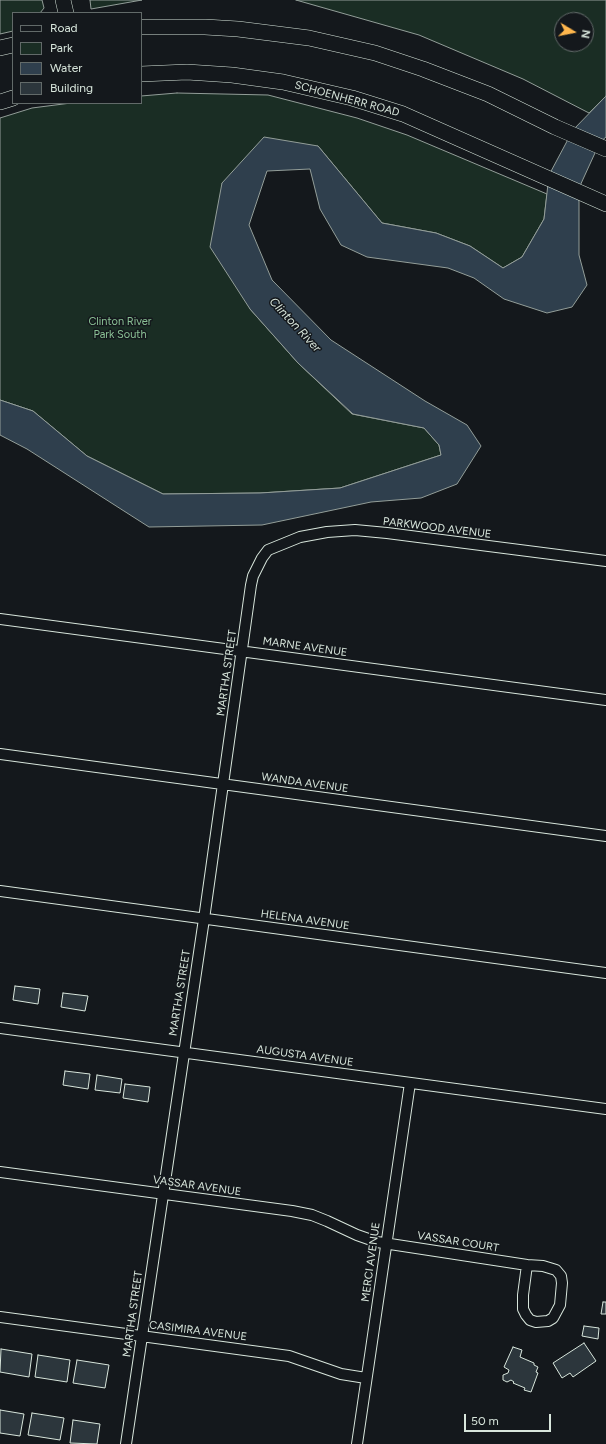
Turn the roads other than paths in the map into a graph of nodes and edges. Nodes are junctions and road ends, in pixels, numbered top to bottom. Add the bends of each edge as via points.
1 (63, 0) edge
2 (66, 12) edge
3 (142, 27) edge
4 (12, 45) edge
5 (0, 48) edge
6 (142, 74) edge
7 (12, 98) edge
8 (0, 102) edge
9 (606, 149) edge
10 (606, 204) edge
11 (268, 550) joint
12 (606, 561) edge
13 (0, 619) edge
14 (242, 651) junction
15 (606, 700) edge
16 (0, 754) edge
17 (223, 784) junction
18 (606, 836) edge
19 (0, 891) edge
20 (204, 918) junction
21 (606, 973) edge
22 (0, 1028) edge
23 (184, 1052) junction
24 (410, 1083) junction
25 (606, 1110) edge
26 (0, 1172) edge
27 (163, 1194) junction
28 (386, 1243) junction
29 (527, 1265) junction
30 (0, 1317) edge
31 (142, 1336) junction
32 (366, 1378) junction
33 (126, 1444) edge
34 (357, 1444) edge

1 - 2 main road
3 - 9 main road via 197,26 238,29 343,45 399,60 488,94
4 - 5 main road
6 - 10 main road, SCHOENHERR ROAD via 188,72 232,75 326,91 403,114
7 - 8 main road
11 - 12 street, PARKWOOD AVENUE via 300,537 355,530
11 - 14 street, MARTHA STREET via 255,572 251,585
13 - 14 street, MARNE AVENUE
14 - 15 street, MARNE AVENUE
14 - 17 street, MARTHA STREET
16 - 17 street, WANDA AVENUE
17 - 18 street, WANDA AVENUE
17 - 20 street, MARTHA STREET
19 - 20 street, HELENA AVENUE
20 - 21 street, HELENA AVENUE
20 - 23 street, MARTHA STREET
22 - 23 street, AUGUSTA AVENUE
23 - 24 street, AUGUSTA AVENUE
23 - 27 street, MARTHA STREET
24 - 25 street, AUGUSTA AVENUE
24 - 28 street, MERCI AVENUE
26 - 27 street, VASSAR AVENUE
27 - 28 street, VASSAR AVENUE via 312,1215 358,1235
27 - 31 street, MARTHA STREET
28 - 29 street, VASSAR COURT
28 - 32 street, MERCI AVENUE
29 - 29 street, VASSAR COURT via 556,1270 561,1276 560,1305 553,1318 548,1321 530,1320 523,1309
30 - 31 street, CASIMIRA AVENUE
31 - 32 street, CASIMIRA AVENUE via 289,1356 341,1374
31 - 33 street, MARTHA STREET
32 - 34 street, MERCI AVENUE

